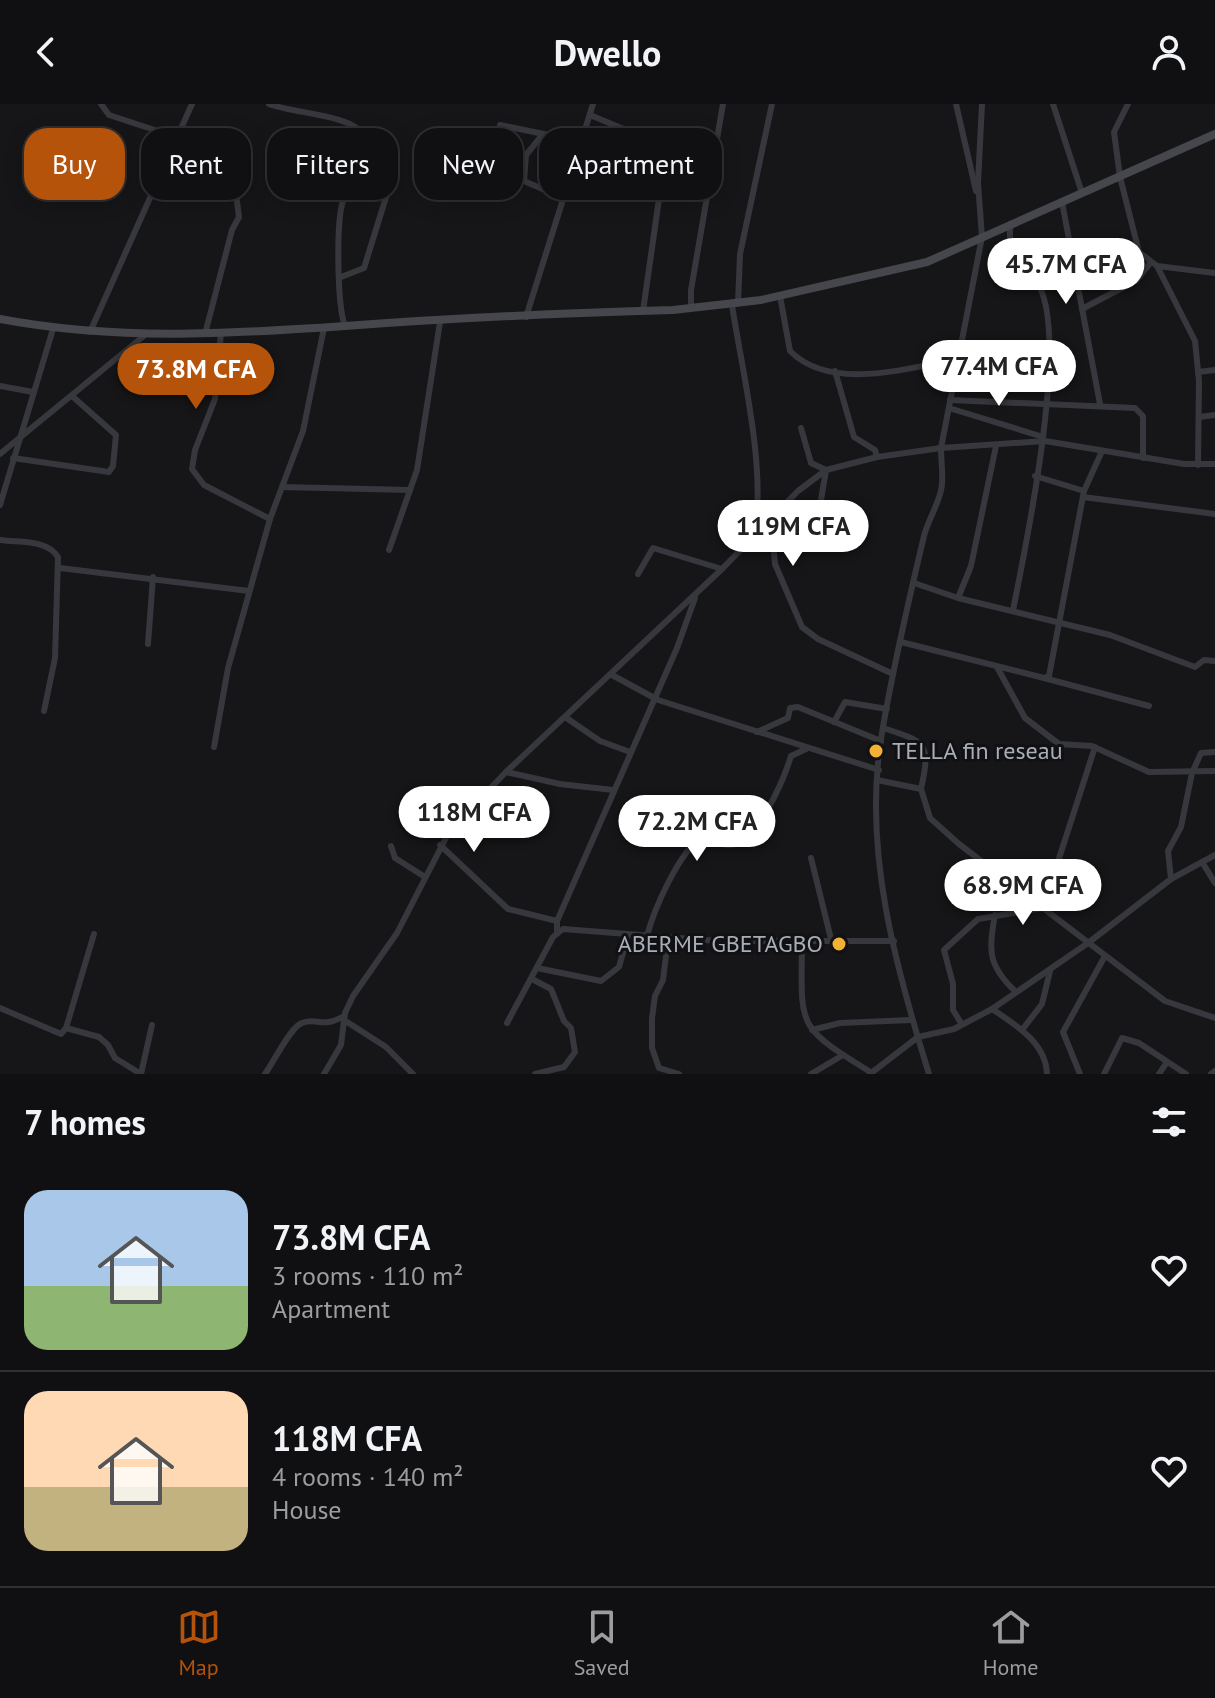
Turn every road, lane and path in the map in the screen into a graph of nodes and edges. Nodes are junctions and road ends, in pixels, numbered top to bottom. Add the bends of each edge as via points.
1 (101, 104) edge
2 (192, 104) edge
3 (269, 104) edge
4 (593, 104) edge
5 (723, 104) edge
6 (772, 104) edge
7 (956, 104) edge
8 (982, 104) edge
9 (1053, 104) edge
10 (1128, 104) edge
11 (590, 115) junction
12 (500, 125) dead end
13 (149, 128) edge
14 (180, 128) edge
15 (586, 128) edge
16 (539, 133) edge
17 (1215, 134) edge
18 (539, 138) edge
19 (1120, 177) junction
20 (539, 187) edge
21 (1082, 193) junction
22 (979, 198) junction
23 (148, 200) edge
24 (237, 200) edge
25 (385, 200) edge
26 (560, 200) edge
27 (1062, 202) junction
28 (1010, 224) junction
29 (982, 237) junction
30 (1154, 264) junction
31 (1215, 273) edge
32 (341, 277) junction
33 (780, 296) junction
34 (735, 304) junction
35 (691, 308) junction
36 (1082, 309) junction
37 (643, 311) junction
38 (526, 317) junction
39 (0, 319) edge
40 (440, 322) junction
41 (345, 326) junction
42 (324, 328) junction
43 (53, 329) junction
44 (90, 332) junction
45 (221, 333) junction
46 (205, 334) junction
47 (145, 335) junction
48 (957, 359) junction
49 (1215, 370) edge
50 (835, 371) junction
51 (1198, 372) junction
52 (854, 376) junction
53 (0, 386) edge
54 (842, 387) junction
55 (33, 392) junction
56 (72, 396) junction
57 (1047, 403) junction
58 (949, 404) junction
59 (1100, 404) junction
60 (1215, 415) edge
61 (1199, 417) junction
62 (801, 428) dead end
63 (20, 438) junction
64 (1040, 439) junction
65 (996, 446) junction
66 (941, 448) junction
67 (1102, 451) junction
68 (0, 454) edge
69 (877, 457) junction
70 (13, 458) junction
71 (1143, 458) junction
72 (1215, 464) edge
73 (1198, 465) junction
74 (826, 470) junction
75 (1035, 476) junction
76 (282, 487) junction
77 (410, 490) junction
78 (1084, 494) junction
79 (0, 505) edge
80 (758, 513) junction
81 (1215, 514) edge
82 (270, 519) junction
83 (766, 523) junction
84 (754, 535) junction
85 (815, 536) dead end
86 (0, 540) edge
87 (389, 550) dead end
88 (60, 568) junction
89 (722, 569) junction
90 (638, 574) dead end
91 (153, 577) junction
92 (914, 583) junction
93 (249, 591) junction
94 (696, 594) junction
95 (958, 598) junction
96 (1013, 610) junction
97 (1058, 623) junction
98 (901, 642) junction
99 (148, 644) dead end
100 (1215, 661) edge
101 (997, 666) junction
102 (893, 674) junction
103 (612, 675) junction
104 (1044, 678) junction
105 (654, 698) junction
106 (1149, 706) dead end
107 (887, 709) junction
108 (44, 711) dead end
109 (565, 717) junction
110 (834, 722) junction
111 (883, 728) junction
112 (757, 732) junction
113 (881, 741) junction
114 (214, 747) dead end
115 (1095, 747) junction
116 (806, 749) junction
117 (630, 752) junction
118 (1215, 752) edge
119 (879, 770) junction
120 (1215, 771) edge
121 (506, 772) junction
122 (1192, 773) junction
123 (877, 780) junction
124 (921, 789) junction
125 (613, 790) junction
126 (440, 845) junction
127 (391, 846) dead end
128 (1215, 855) edge
129 (811, 858) dead end
130 (1202, 862) junction
131 (425, 877) junction
132 (1171, 879) junction
133 (1215, 883) edge
134 (1043, 908) junction
135 (995, 915) junction
136 (557, 921) junction
137 (557, 931) junction
138 (94, 934) dead end
139 (628, 935) junction
140 (647, 936) junction
141 (668, 939) junction
142 (894, 941) junction
143 (802, 942) junction
144 (832, 943) junction
145 (1088, 943) junction
146 (1105, 956) junction
147 (537, 968) junction
148 (1050, 971) junction
149 (532, 979) junction
150 (1016, 992) junction
151 (0, 1008) edge
152 (992, 1009) junction
153 (344, 1018) junction
154 (1215, 1018) edge
155 (911, 1020) junction
156 (507, 1023) dead end
157 (961, 1023) junction
158 (152, 1025) dead end
159 (66, 1028) junction
160 (357, 1029) junction
161 (812, 1030) junction
162 (1022, 1030) junction
163 (344, 1034) junction
164 (918, 1037) junction
165 (843, 1055) junction
166 (1167, 1062) junction
167 (871, 1073) edge
168 (141, 1074) edge
169 (265, 1074) edge
170 (324, 1074) edge
171 (413, 1074) edge
172 (535, 1074) edge
173 (679, 1074) edge
174 (811, 1074) edge
175 (929, 1074) edge
176 (1047, 1074) edge
177 (1080, 1074) edge
178 (1104, 1074) edge
179 (1159, 1074) edge
180 (1186, 1074) edge

1 - 13 street via 109,115
2 - 14 street
3 - 32 street via 351,122 364,135 337,234
4 - 11 street
5 - 35 street
6 - 34 street via 740,254
7 - 22 street
8 - 22 street
9 - 21 street
10 - 19 street via 1114,132
11 - 15 street
11 - 37 street via 662,145 665,157
12 - 16 street
17 - 19 main road
18 - 20 street via 529,149 524,181
19 - 21 main road
19 - 30 street via 1139,252
21 - 27 main road
22 - 29 street
23 - 44 street
24 - 46 street via 239,217
25 - 32 street via 364,268
26 - 38 street
27 - 28 main road
27 - 36 street
28 - 29 main road
28 - 57 street via 1010,274 1035,280 1043,293 1049,342
29 - 33 main road via 927,262
29 - 48 street
30 - 31 street
30 - 36 street via 1137,280
30 - 51 street via 1195,341
32 - 41 street via 340,314
33 - 34 main road
33 - 50 street via 790,351
34 - 35 main road
34 - 80 street
35 - 37 main road
36 - 59 street
37 - 38 main road
38 - 40 main road
39 - 43 main road
40 - 41 main road
40 - 77 street via 428,416
41 - 42 main road
42 - 45 main road
42 - 76 street via 303,431
43 - 44 main road
43 - 55 street
44 - 47 main road
45 - 46 main road
45 - 82 street via 215,399 192,469 204,485
46 - 47 main road
47 - 56 street
48 - 52 street
48 - 58 street
49 - 51 street
50 - 52 street
50 - 54 street
51 - 61 street
52 - 54 street
53 - 55 street
54 - 69 street via 854,437
55 - 63 street
56 - 63 street
56 - 70 street via 116,435 109,472
57 - 58 street
57 - 59 street
57 - 64 street
58 - 64 street
58 - 66 street
59 - 71 street via 1141,413
60 - 61 street
61 - 73 street
62 - 74 street via 811,463
63 - 68 street
63 - 70 street
64 - 65 street
64 - 67 street
64 - 75 street
65 - 66 street
65 - 95 street via 971,566
66 - 69 street
66 - 92 street via 943,484
67 - 71 street
67 - 78 street
69 - 74 street
70 - 79 street
71 - 73 street
72 - 73 street
74 - 83 street
74 - 85 street
75 - 78 street
75 - 96 street
76 - 77 street
76 - 82 street
77 - 87 street
78 - 81 street
78 - 97 street
80 - 83 street
80 - 84 street
82 - 93 street
83 - 84 street
83 - 102 street via 774,536 775,564 802,627
84 - 89 street
86 - 88 street via 53,549
88 - 91 street
88 - 108 street via 55,658
89 - 90 street via 653,548
89 - 94 street
91 - 93 street
91 - 99 street
92 - 95 street
92 - 98 street
93 - 114 street
94 - 103 street
94 - 105 street
95 - 96 street
96 - 97 street
97 - 100 street via 1110,635 1195,667 1204,660
97 - 104 street via 1050,674
98 - 101 street
98 - 102 street
101 - 104 street
101 - 115 street via 1029,723 1059,744
102 - 107 street
103 - 105 street
103 - 109 street
104 - 106 street
105 - 112 street
105 - 117 street
107 - 110 street via 845,702
107 - 111 street
109 - 117 street via 600,741
109 - 121 street
110 - 112 street via 792,706 788,718
110 - 113 street
111 - 113 street
111 - 124 street via 924,746 928,756
112 - 116 street
113 - 119 street
115 - 122 street via 1139,770
115 - 134 street
116 - 119 street
116 - 140 street via 791,756 769,806 740,842 724,846 702,837 688,848 655,905
117 - 125 street
118 - 122 street via 1201,753
119 - 123 street
120 - 122 street
121 - 125 street
121 - 126 street via 468,808
122 - 132 street via 1181,827 1168,851
123 - 124 street
123 - 142 street via 879,862
124 - 134 street via 924,808 937,826
125 - 136 street
126 - 131 street
126 - 136 street via 508,909
127 - 131 street via 395,858
128 - 130 street
129 - 144 street
130 - 132 street
130 - 133 street
131 - 153 street
132 - 145 street
134 - 135 street
134 - 145 street
135 - 150 street via 989,953
135 - 157 street via 978,919 944,950 953,1010
136 - 137 street
137 - 139 street
137 - 147 street
138 - 159 street
139 - 140 street
139 - 147 street via 619,967 601,981
140 - 141 street
141 - 143 street
141 - 173 street via 651,1040 659,1068
142 - 144 street
142 - 155 street
143 - 144 street
143 - 161 street via 801,1005
145 - 146 street
145 - 148 street
146 - 154 street via 1165,1001
146 - 177 street via 1063,1033
147 - 149 street
148 - 150 street
148 - 162 street via 1042,1004
149 - 156 street
149 - 172 street via 551,989 571,1028 575,1052 564,1067
150 - 152 street
151 - 159 street via 54,1034
152 - 157 street
152 - 162 street
153 - 160 street
153 - 163 street
153 - 169 street via 296,1027
155 - 161 street via 840,1023
155 - 164 street
157 - 164 street
158 - 168 street
159 - 168 street via 99,1037 115,1058
160 - 163 street
160 - 171 street via 386,1047
161 - 165 street
162 - 176 street via 1045,1058
163 - 170 street
164 - 167 street
164 - 175 street
165 - 167 street
165 - 174 street
166 - 178 street via 1122,1038
166 - 179 street
166 - 180 street

